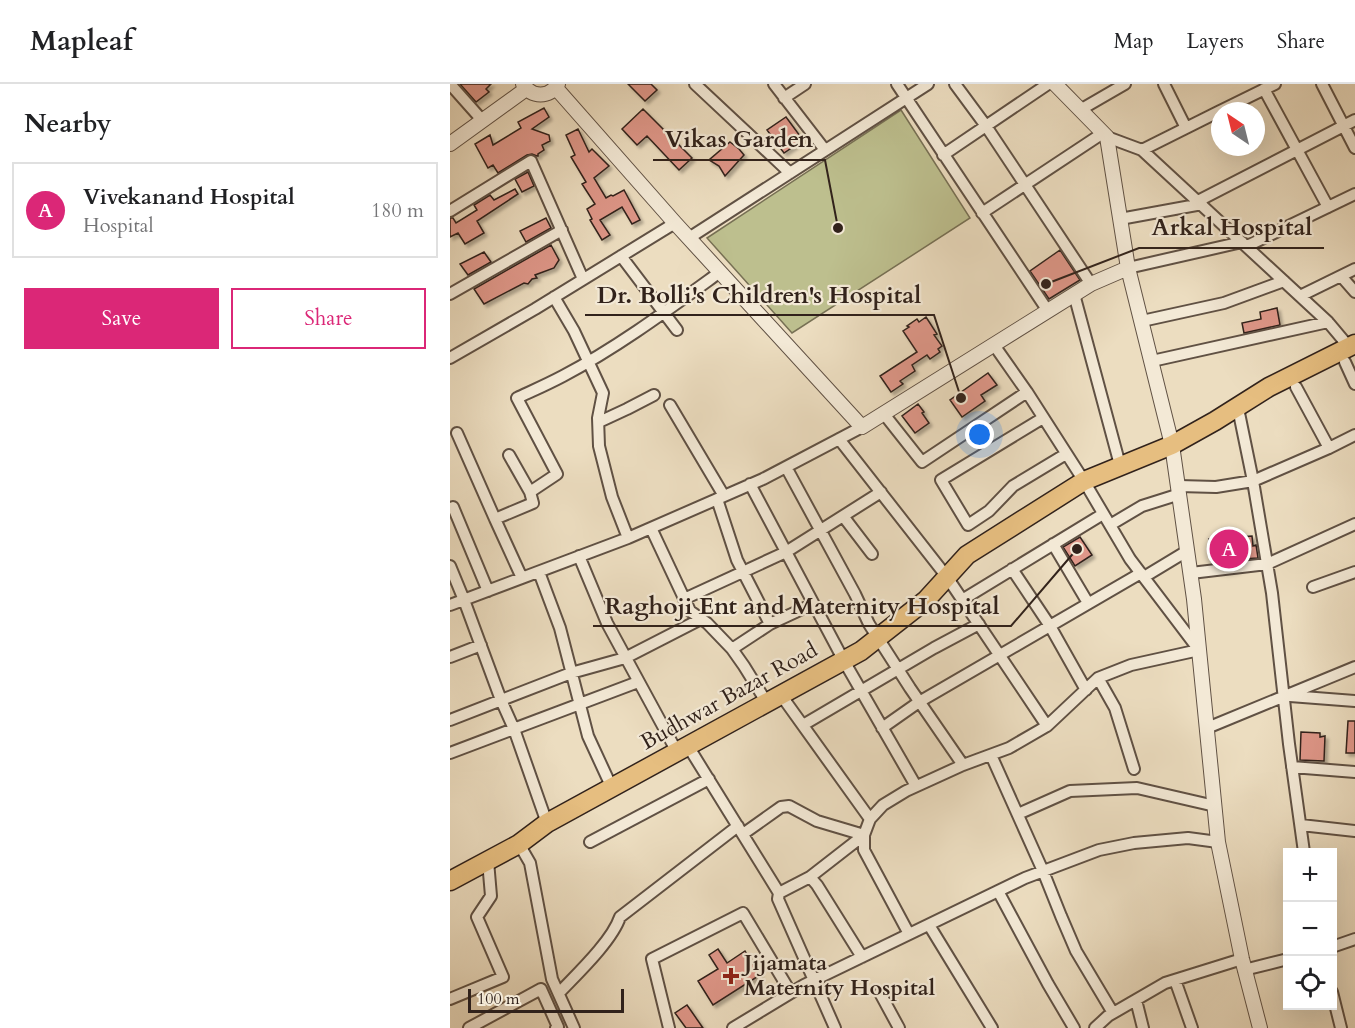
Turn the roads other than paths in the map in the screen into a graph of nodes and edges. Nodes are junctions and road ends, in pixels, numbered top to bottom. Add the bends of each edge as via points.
1 (450, 84) edge
2 (695, 84) edge
3 (774, 84) edge
4 (805, 84) edge
5 (897, 84) edge
6 (928, 84) edge
7 (955, 84) edge
8 (1048, 84) edge
9 (1054, 84) edge
10 (1125, 84) edge
11 (1164, 84) edge
12 (1275, 84) edge
13 (1322, 84) edge
14 (525, 86) edge
15 (557, 86) edge
16 (1264, 89) junction
17 (784, 98) junction
18 (906, 98) junction
19 (1238, 102) edge
20 (1080, 110) junction
21 (1211, 116) edge
22 (482, 120) junction
23 (1355, 120) edge
24 (986, 126) junction
25 (1344, 126) junction
26 (1186, 128) junction
27 (1105, 135) junction
28 (450, 144) edge
29 (1355, 148) edge
30 (825, 150) junction
31 (1142, 150) junction
32 (1297, 150) junction
33 (943, 154) junction
34 (790, 173) junction
35 (1025, 185) junction
36 (1355, 194) edge
37 (1200, 202) junction
38 (1328, 207) junction
39 (450, 211) edge
40 (982, 213) junction
41 (1120, 219) junction
42 (675, 223) junction
43 (562, 230) junction
44 (689, 238) junction
45 (1245, 244) junction
46 (621, 256) junction
47 (1128, 268) junction
48 (1355, 269) edge
49 (720, 272) junction
50 (1341, 276) junction
51 (583, 279) junction
52 (1284, 281) junction
53 (1091, 284) junction
54 (1355, 292) edge
55 (450, 294) edge
56 (1074, 294) junction
57 (1300, 296) junction
58 (554, 297) junction
59 (1048, 311) junction
60 (664, 313) junction
61 (1142, 321) junction
62 (1328, 322) junction
63 (677, 330) dead end
64 (994, 345) junction
65 (1351, 352) edge
66 (450, 358) edge
67 (1152, 361) junction
68 (588, 362) junction
69 (1355, 384) edge
70 (1296, 387) junction
71 (1027, 392) junction
72 (654, 394) dead end
73 (670, 405) dead end
74 (1239, 413) junction
75 (884, 414) junction
76 (1043, 418) junction
77 (1215, 421) junction
78 (598, 422) junction
79 (862, 428) junction
80 (457, 433) dead end
81 (1355, 435) edge
82 (839, 439) junction
83 (1172, 445) junction
84 (1329, 448) junction
85 (1066, 454) junction
86 (509, 455) dead end
87 (1120, 465) junction
88 (786, 467) junction
89 (1084, 481) junction
90 (1253, 481) junction
91 (750, 484) junction
92 (1179, 490) junction
93 (530, 492) junction
94 (881, 492) junction
95 (721, 497) junction
96 (453, 507) dead end
97 (1103, 514) junction
98 (843, 516) junction
99 (495, 519) junction
100 (1110, 525) junction
101 (1354, 526) edge
102 (651, 528) junction
103 (820, 530) junction
104 (628, 538) junction
105 (1053, 544) junction
106 (1187, 551) junction
107 (786, 552) junction
108 (872, 554) dead end
109 (579, 556) junction
110 (1267, 564) junction
111 (450, 566) edge
112 (1012, 569) junction
113 (540, 572) junction
114 (743, 572) junction
115 (1355, 572) edge
116 (1191, 573) junction
117 (1142, 575) junction
118 (947, 577) junction
119 (522, 578) junction
120 (1313, 587) dead end
121 (488, 591) junction
122 (684, 599) junction
123 (464, 600) junction
124 (962, 600) junction
125 (1088, 603) junction
126 (813, 604) junction
127 (450, 605) edge
128 (701, 619) junction
129 (770, 624) junction
130 (979, 624) junction
131 (1050, 626) junction
132 (878, 638) junction
133 (481, 645) junction
134 (732, 650) junction
135 (1199, 650) junction
136 (999, 655) junction
137 (450, 657) edge
138 (625, 658) junction
139 (843, 661) junction
140 (1355, 667) edge
141 (898, 669) junction
142 (571, 674) junction
143 (1098, 678) junction
144 (638, 682) junction
145 (1086, 690) junction
146 (861, 691) junction
147 (1285, 696) junction
148 (774, 699) junction
149 (501, 700) junction
150 (1355, 701) edge
151 (920, 702) junction
152 (579, 705) junction
153 (450, 720) edge
154 (803, 725) junction
155 (1047, 726) junction
156 (882, 728) junction
157 (1207, 728) junction
158 (514, 729) junction
159 (683, 749) junction
160 (450, 753) edge
161 (991, 755) junction
162 (963, 765) junction
163 (1292, 767) junction
164 (1134, 769) dead end
165 (1355, 772) edge
166 (709, 779) junction
167 (916, 786) junction
168 (612, 788) junction
169 (1215, 806) junction
170 (1018, 814) junction
171 (870, 819) junction
172 (547, 823) junction
173 (1301, 825) junction
174 (740, 830) junction
175 (1355, 831) edge
176 (864, 835) junction
177 (590, 842) dead end
178 (1218, 842) junction
179 (519, 844) junction
180 (1304, 848) edge
181 (489, 861) junction
182 (1044, 871) junction
183 (810, 877) junction
184 (450, 881) edge
185 (998, 891) junction
186 (779, 893) junction
187 (929, 925) junction
188 (909, 934) junction
189 (1355, 939) edge
190 (1337, 945) edge
191 (862, 957) junction
192 (1283, 960) edge
193 (1243, 965) junction
194 (1175, 980) junction
195 (813, 981) junction
196 (559, 993) junction
197 (792, 993) junction
198 (880, 993) dead end
199 (450, 999) edge
200 (1136, 1000) junction
201 (1336, 1010) edge
202 (1113, 1013) junction
203 (469, 1028) edge
204 (556, 1028) edge
205 (574, 1028) edge
206 (669, 1028) edge
207 (733, 1028) edge
208 (835, 1028) edge
209 (899, 1028) edge
210 (992, 1028) edge
211 (1074, 1028) edge
212 (1095, 1028) edge
213 (1143, 1028) edge
214 (1192, 1028) edge
215 (1260, 1028) edge
216 (1341, 1028) edge

1 - 22 street
2 - 34 street
3 - 17 street
4 - 17 street
5 - 18 street
6 - 18 street
7 - 24 street
8 - 24 street
9 - 20 street
10 - 20 street
11 - 26 street
12 - 16 street
13 - 25 street
14 - 15 street via 538,95
14 - 22 street
15 - 42 street
16 - 19 street
16 - 32 street
17 - 30 street
18 - 30 street
18 - 33 street
20 - 27 street
21 - 26 street
22 - 28 street
23 - 25 street
24 - 33 street
24 - 35 street
25 - 29 street
25 - 32 street
26 - 31 street
27 - 31 street
27 - 35 street
27 - 41 street
30 - 34 street
31 - 37 street
32 - 37 street
32 - 38 street
33 - 40 street
34 - 44 street
35 - 40 street
35 - 53 street
36 - 38 street
37 - 41 street
37 - 45 street
38 - 45 street
39 - 43 street via 531,161
40 - 59 street
41 - 47 street
42 - 44 street
42 - 46 street
43 - 51 street
43 - 55 street
44 - 49 street
45 - 47 street
45 - 52 street
46 - 51 street
46 - 60 street
47 - 53 street
47 - 61 street
48 - 50 street
49 - 60 street
49 - 79 street
50 - 54 street
50 - 57 street
51 - 58 street
52 - 57 street
52 - 61 street via 1224,303
53 - 56 street
56 - 59 street
56 - 87 street
57 - 62 street
58 - 66 street
58 - 68 street
59 - 64 street
60 - 63 street
60 - 68 street
61 - 67 street
62 - 65 street
62 - 67 street
64 - 71 street
64 - 75 street
65 - 69 street
65 - 70 highway
65 - 77 highway via 1269,387
67 - 83 street
68 - 78 street via 603,393
68 - 93 street via 517,398 557,474
70 - 74 highway
70 - 84 street
71 - 75 street via 922,462
71 - 76 street
72 - 78 street
73 - 95 street
74 - 77 highway
74 - 90 street
75 - 79 street
76 - 85 street
76 - 85 street via 941,480 968,525 989,511 1013,486
77 - 83 highway, Budhwar Bazar Road
78 - 104 street via 599,446 612,497
79 - 82 street
80 - 99 street
81 - 84 street
82 - 88 street
82 - 94 street
83 - 87 highway, Budhwar Bazar Road
83 - 92 street
84 - 90 street
85 - 89 street
86 - 93 street
87 - 89 highway, Budhwar Bazar Road
88 - 91 street
88 - 103 street
89 - 97 street
89 - 118 highway, Budhwar Bazar Road via 967,555
90 - 92 street
90 - 110 street
91 - 95 street
91 - 107 street
92 - 100 street
92 - 106 street
93 - 99 street via 533,503
94 - 98 street
94 - 118 street
95 - 102 street
95 - 114 street
96 - 121 street
97 - 100 street
97 - 105 street
98 - 103 street
98 - 108 street
99 - 119 street
100 - 117 street
101 - 110 street
102 - 104 street
102 - 122 street
103 - 107 street
103 - 132 street
104 - 109 street
105 - 112 street
105 - 125 street
106 - 116 street
106 - 117 street
107 - 114 street
107 - 126 street
109 - 113 street
109 - 138 street
110 - 116 street
110 - 147 street
111 - 123 street
112 - 124 street
112 - 131 street
113 - 119 street
113 - 142 street
114 - 122 street
114 - 129 street
115 - 120 street
116 - 135 street
117 - 125 street
117 - 135 street
118 - 124 street
118 - 132 highway, Budhwar Bazar Road via 926,600
119 - 121 street
121 - 123 street
122 - 128 street via 690,611
123 - 127 street
123 - 133 street
124 - 130 street
125 - 131 street
126 - 129 street
126 - 139 street
128 - 134 street
128 - 138 street
129 - 134 street
130 - 136 street
130 - 141 street
131 - 136 street
131 - 145 street
132 - 139 highway, Budhwar Bazar Road
132 - 141 street
133 - 137 street
133 - 149 street
134 - 148 street
135 - 143 street via 1131,665
135 - 157 street
136 - 151 street
136 - 155 street
138 - 142 street
138 - 144 street
139 - 146 street
139 - 148 highway, Budhwar Bazar Road
140 - 147 street
141 - 146 street
141 - 151 street
142 - 149 street
142 - 152 street
143 - 145 street
143 - 164 street via 1115,708
144 - 152 street
144 - 159 street
145 - 155 street
146 - 154 street
146 - 156 street
147 - 150 street
147 - 157 street
147 - 163 street
148 - 154 street
148 - 159 highway, Budhwar Bazar Road
149 - 153 street
149 - 158 street
151 - 156 street
151 - 162 street
152 - 158 street
152 - 168 street via 588,736
154 - 171 street
155 - 161 street
156 - 167 street
157 - 169 street
158 - 160 street
158 - 172 street
159 - 166 street
159 - 168 highway, Budhwar Bazar Road
161 - 162 street
161 - 170 street
162 - 167 street
163 - 165 street
163 - 173 street
166 - 174 street
166 - 177 street
167 - 171 street via 883,805
168 - 172 highway, Budhwar Bazar Road
169 - 170 street via 1137,788 1070,791
169 - 178 street
170 - 182 street
171 - 176 street
172 - 179 highway, Budhwar Bazar Road
173 - 175 street
173 - 180 street
174 - 176 street via 789,806 817,821
174 - 186 street
174 - 196 street via 620,917 617,927
176 - 183 street
176 - 188 street via 864,850
178 - 182 street via 1188,838 1134,843 1099,850
178 - 193 street
179 - 181 highway, Budhwar Bazar Road
179 - 196 street via 530,862 552,980
181 - 184 highway, Budhwar Bazar Road
181 - 199 street via 491,896 477,917 503,977
182 - 185 street
182 - 202 street via 1076,951
183 - 186 street
183 - 191 street
185 - 187 street
185 - 211 street
186 - 195 street via 778,899
187 - 188 street
187 - 210 street
188 - 191 street
189 - 190 street
191 - 195 street
192 - 193 street
193 - 194 street
193 - 215 street
194 - 200 street
194 - 214 street
195 - 197 street
195 - 208 street
196 - 205 street
197 - 206 street via 743,913 652,959
197 - 207 street
198 - 209 street
200 - 202 street
200 - 213 street
201 - 216 street
202 - 212 street
203 - 204 street via 541,989

